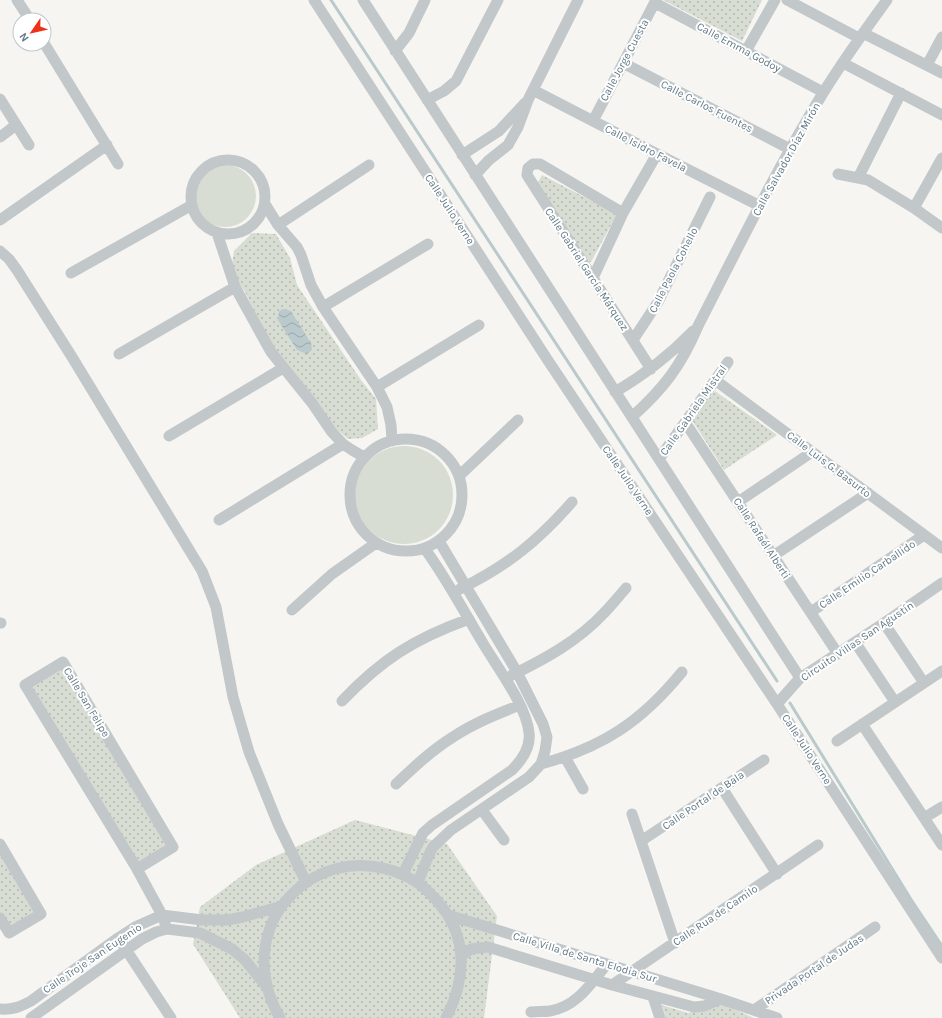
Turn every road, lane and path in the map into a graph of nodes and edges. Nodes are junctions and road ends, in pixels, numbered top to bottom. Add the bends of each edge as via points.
1 (18, 0) edge
2 (314, 0) edge
3 (363, 0) edge
4 (425, 0) edge
5 (498, 0) edge
6 (578, 0) edge
7 (775, 0) edge
8 (787, 0) edge
9 (887, 0) edge
10 (655, 1) edge
11 (25, 12) edge
12 (861, 36) junction
13 (942, 37) edge
14 (395, 51) junction
15 (746, 51) junction
16 (50, 52) edge
17 (623, 63) junction
18 (843, 63) junction
19 (927, 65) junction
20 (942, 73) edge
21 (533, 90) junction
22 (823, 92) junction
23 (901, 93) junction
24 (0, 99) edge
25 (427, 100) junction
26 (528, 100) junction
27 (942, 115) edge
28 (593, 121) junction
29 (16, 125) junction
30 (0, 137) edge
31 (29, 145) dead end
32 (107, 145) junction
33 (790, 149) junction
34 (657, 154) junction
35 (462, 156) junction
36 (942, 158) edge
37 (118, 164) dead end
38 (369, 165) dead end
39 (838, 174) dead end
40 (476, 175) junction
41 (858, 178) junction
42 (710, 197) dead end
43 (192, 204) junction
44 (265, 204) junction
45 (760, 206) junction
46 (914, 208) junction
47 (624, 213) junction
48 (0, 220) edge
49 (278, 224) junction
50 (942, 228) edge
51 (217, 233) junction
52 (428, 244) dead end
53 (0, 250) edge
54 (71, 273) dead end
55 (593, 278) junction
56 (235, 287) junction
57 (323, 307) junction
58 (479, 325) dead end
59 (698, 326) junction
60 (633, 340) junction
61 (119, 354) dead end
62 (728, 362) dead end
63 (283, 368) junction
64 (651, 369) junction
65 (715, 380) junction
66 (377, 388) junction
67 (616, 392) junction
68 (632, 417) junction
69 (518, 420) dead end
70 (685, 422) junction
71 (169, 436) dead end
72 (392, 440) junction
73 (343, 444) junction
74 (812, 452) junction
75 (364, 457) junction
76 (659, 459) junction
77 (459, 476) junction
78 (868, 493) junction
79 (572, 502) dead end
80 (738, 502) junction
81 (219, 520) dead end
82 (924, 535) junction
83 (439, 541) junction
84 (376, 543) junction
85 (942, 548) edge
86 (425, 549) junction
87 (773, 556) junction
88 (942, 583) edge
89 (466, 586) junction
90 (626, 588) dead end
91 (454, 592) junction
92 (292, 610) dead end
93 (810, 612) junction
94 (469, 619) junction
95 (884, 623) junction
96 (855, 642) junction
97 (838, 654) junction
98 (942, 671) edge
99 (517, 672) junction
100 (682, 672) dead end
101 (504, 678) junction
102 (800, 678) junction
103 (924, 682) junction
104 (342, 701) dead end
105 (896, 702) junction
106 (777, 704) junction
107 (520, 705) junction
108 (862, 724) junction
109 (837, 741) dead end
110 (565, 757) junction
111 (764, 760) dead end
112 (540, 764) junction
113 (396, 784) dead end
114 (722, 788) junction
115 (583, 789) dead end
116 (942, 807) edge
117 (482, 810) junction
118 (632, 814) dead end
119 (924, 818) junction
120 (504, 840) dead end
121 (642, 841) junction
122 (0, 844) edge
123 (818, 845) dead end
124 (942, 845) edge
125 (137, 869) junction
126 (403, 874) junction
127 (777, 874) junction
128 (306, 882) junction
129 (418, 882) junction
130 (282, 906) junction
131 (162, 915) junction
132 (448, 915) junction
133 (0, 918) edge
134 (202, 920) junction
135 (875, 927) dead end
136 (167, 929) junction
137 (200, 933) junction
138 (118, 938) junction
139 (675, 943) junction
140 (126, 950) junction
141 (461, 956) junction
142 (942, 958) edge
143 (607, 964) junction
144 (632, 972) junction
145 (594, 980) junction
146 (612, 985) junction
147 (266, 987) junction
148 (653, 997) junction
149 (721, 998) junction
150 (31, 1001) junction
151 (0, 1009) edge
152 (754, 1010) junction
153 (531, 1012) dead end
154 (38, 1016) edge
155 (171, 1018) edge
156 (280, 1018) edge
157 (446, 1018) edge
158 (660, 1018) edge
159 (777, 1018) edge

1 - 11 street
2 - 106 street, Calle Julio Verne
3 - 14 street
4 - 14 street via 409,33
5 - 25 street via 456,81
6 - 21 street
7 - 15 street
8 - 12 street
9 - 12 street, Calle Salvador Díaz Mirón
10 - 15 street, Calle Emma Godoy
10 - 17 street, Calle Jorge Cuesta
12 - 18 street, Calle Salvador Díaz Mirón
12 - 19 street
13 - 19 street
14 - 25 street
15 - 22 street, Calle Emma Godoy
16 - 32 street
17 - 28 street, Calle Jorge Cuesta
17 - 33 street, Calle Carlos Fuentes
18 - 22 street, Calle Salvador Díaz Mirón
18 - 23 street
19 - 20 street
21 - 26 street
21 - 28 street, Calle Isidro Favela
22 - 33 street, Calle Salvador Díaz Mirón
23 - 27 street
23 - 41 street
24 - 29 street
25 - 35 street
26 - 35 street via 499,131
26 - 40 street via 508,145 489,160
28 - 34 street, Calle Isidro Favela
29 - 30 street
29 - 31 street
32 - 37 street
32 - 48 street
33 - 45 street, Calle Salvador Díaz Mirón
34 - 45 street, Calle Isidro Favela
34 - 47 street
35 - 40 street
36 - 46 street
38 - 49 street
39 - 41 street
40 - 67 street
41 - 46 street via 868,180
42 - 60 street, Calle Paola Cohello via 658,302
43 - 44 street via 191,192 194,181 201,171 210,164 222,160 234,160 250,167 262,180
43 - 51 street via 200,222
43 - 54 street
44 - 49 street
44 - 51 street via 261,216 252,226 242,232
45 - 59 street, Calle Salvador Díaz Mirón
46 - 50 street
47 - 55 street
47 - 55 street, Calle Gabriel García Márquez via 540,164 533,164 528,168 527,175
49 - 57 street via 301,254
51 - 56 street
52 - 57 street
53 - 128 street via 9,259 67,350 202,571 216,607 233,697 249,752 278,824
55 - 60 street, Calle Gabriel García Márquez
56 - 61 street
56 - 63 street via 258,332
57 - 66 street
58 - 66 street
59 - 64 street, Calle Salvador Díaz Mirón
59 - 68 street, Calle Salvador Díaz Mirón via 688,349 664,386
60 - 64 street, Calle Gabriel García Márquez
62 - 65 street, Calle Gabriela Mistral
63 - 71 street
63 - 73 street
64 - 67 street, Calle Salvador Díaz Mirón
65 - 70 street, Calle Gabriela Mistral
65 - 74 street, Calle Luis G. Basurto
66 - 72 street via 387,407 392,425
67 - 68 street
68 - 76 street
69 - 77 street
70 - 76 street, Calle Gabriela Mistral
70 - 80 street, Calle Rafaél Alberti
72 - 75 street
72 - 77 street via 420,441 432,446 444,453
73 - 75 street
73 - 81 street
74 - 78 street, Calle Luis G. Basurto
74 - 80 street
75 - 84 street via 355,471 350,486 350,503 355,519
76 - 102 street
77 - 83 street via 462,505 458,519
78 - 82 street, Calle Luis G. Basurto
78 - 87 street
79 - 89 street via 554,523 513,559
80 - 87 street, Calle Rafaél Alberti
82 - 85 street, Calle Luis G. Basurto
82 - 93 street, Calle Emilio Carballido
83 - 86 street
83 - 89 street
84 - 86 street via 400,552
84 - 92 street via 332,574
86 - 91 street
87 - 93 street, Calle Rafaél Alberti
88 - 95 street, Circuito Villas San Agustín
89 - 91 street
89 - 99 street
90 - 99 street via 603,614 576,638
91 - 94 street
93 - 97 street, Calle Rafaél Alberti
94 - 101 street
94 - 104 street via 412,643 363,679
95 - 96 street, Circuito Villas San Agustín
95 - 103 street
96 - 97 street, Circuito Villas San Agustín
96 - 105 street
97 - 102 street, Circuito Villas San Agustín
98 - 103 street
99 - 101 street
99 - 112 street via 543,724 546,738
100 - 110 street via 662,696 630,724 610,737
101 - 107 street
102 - 106 street, Circuito Villas San Agustín
103 - 105 street
105 - 108 street
106 - 142 street, Calle Julio Verne
107 - 113 street via 486,719 453,737 423,758
107 - 126 street via 530,735 527,750 520,762 432,825 423,834
108 - 109 street
108 - 119 street
110 - 112 street
110 - 115 street
111 - 114 street, Calle Portal de Bala
112 - 117 street via 529,777
114 - 121 street, Calle Portal de Bala
114 - 127 street
116 - 119 street
117 - 120 street
117 - 129 street via 451,830 434,848
118 - 121 street
119 - 124 street
121 - 139 street
122 - 133 street via 41,914 9,933
123 - 127 street, Calle Rua de Camilo
125 - 125 street, Calle San Felipe via 25,684 63,662 173,847
125 - 131 street, Calle San Felipe
126 - 128 street via 388,868 356,865 324,872
126 - 129 street
127 - 139 street, Calle Rua de Camilo
128 - 130 street
129 - 132 street via 435,897
130 - 134 street via 227,920
130 - 147 street via 273,921 266,942
131 - 134 street
131 - 136 street, Calle San Felipe
131 - 138 street, Calle Troje San Eugenio
132 - 141 street via 457,935
132 - 143 street, Calle Villa de Santa Elodia Sur
134 - 137 street
135 - 152 street, Privada Portal de Judas
136 - 137 street, Calle Troje San Eugenio
136 - 140 street, Calle Troje San Eugenio via 156,932
137 - 147 street, Calle Troje San Eugenio via 232,949 245,960
138 - 140 street
138 - 150 street, Calle Troje San Eugenio
139 - 144 street, Calle Rua de Camilo
140 - 154 street, Calle Troje San Eugenio
140 - 155 street
141 - 145 street, Calle Villa de Santa Elodia Sur via 471,949 488,948
141 - 157 street via 457,994
143 - 144 street, Calle Villa de Santa Elodia Sur
143 - 145 street
144 - 146 street, Calle Rua de Camilo
144 - 149 street, Calle Villa de Santa Elodia Sur
145 - 146 street, Calle Villa de Santa Elodia Sur
145 - 153 street via 582,994 566,1005 551,1011
146 - 148 street, Calle Villa de Santa Elodia Sur
147 - 156 street
148 - 149 street, Calle Villa de Santa Elodia Sur via 694,1007 704,1006
148 - 158 street
149 - 152 street, Calle Villa de Santa Elodia Sur
150 - 151 street, Calle Troje San Eugenio via 19,1008
150 - 154 street
152 - 159 street, Calle Villa de Santa Elodia Sur

